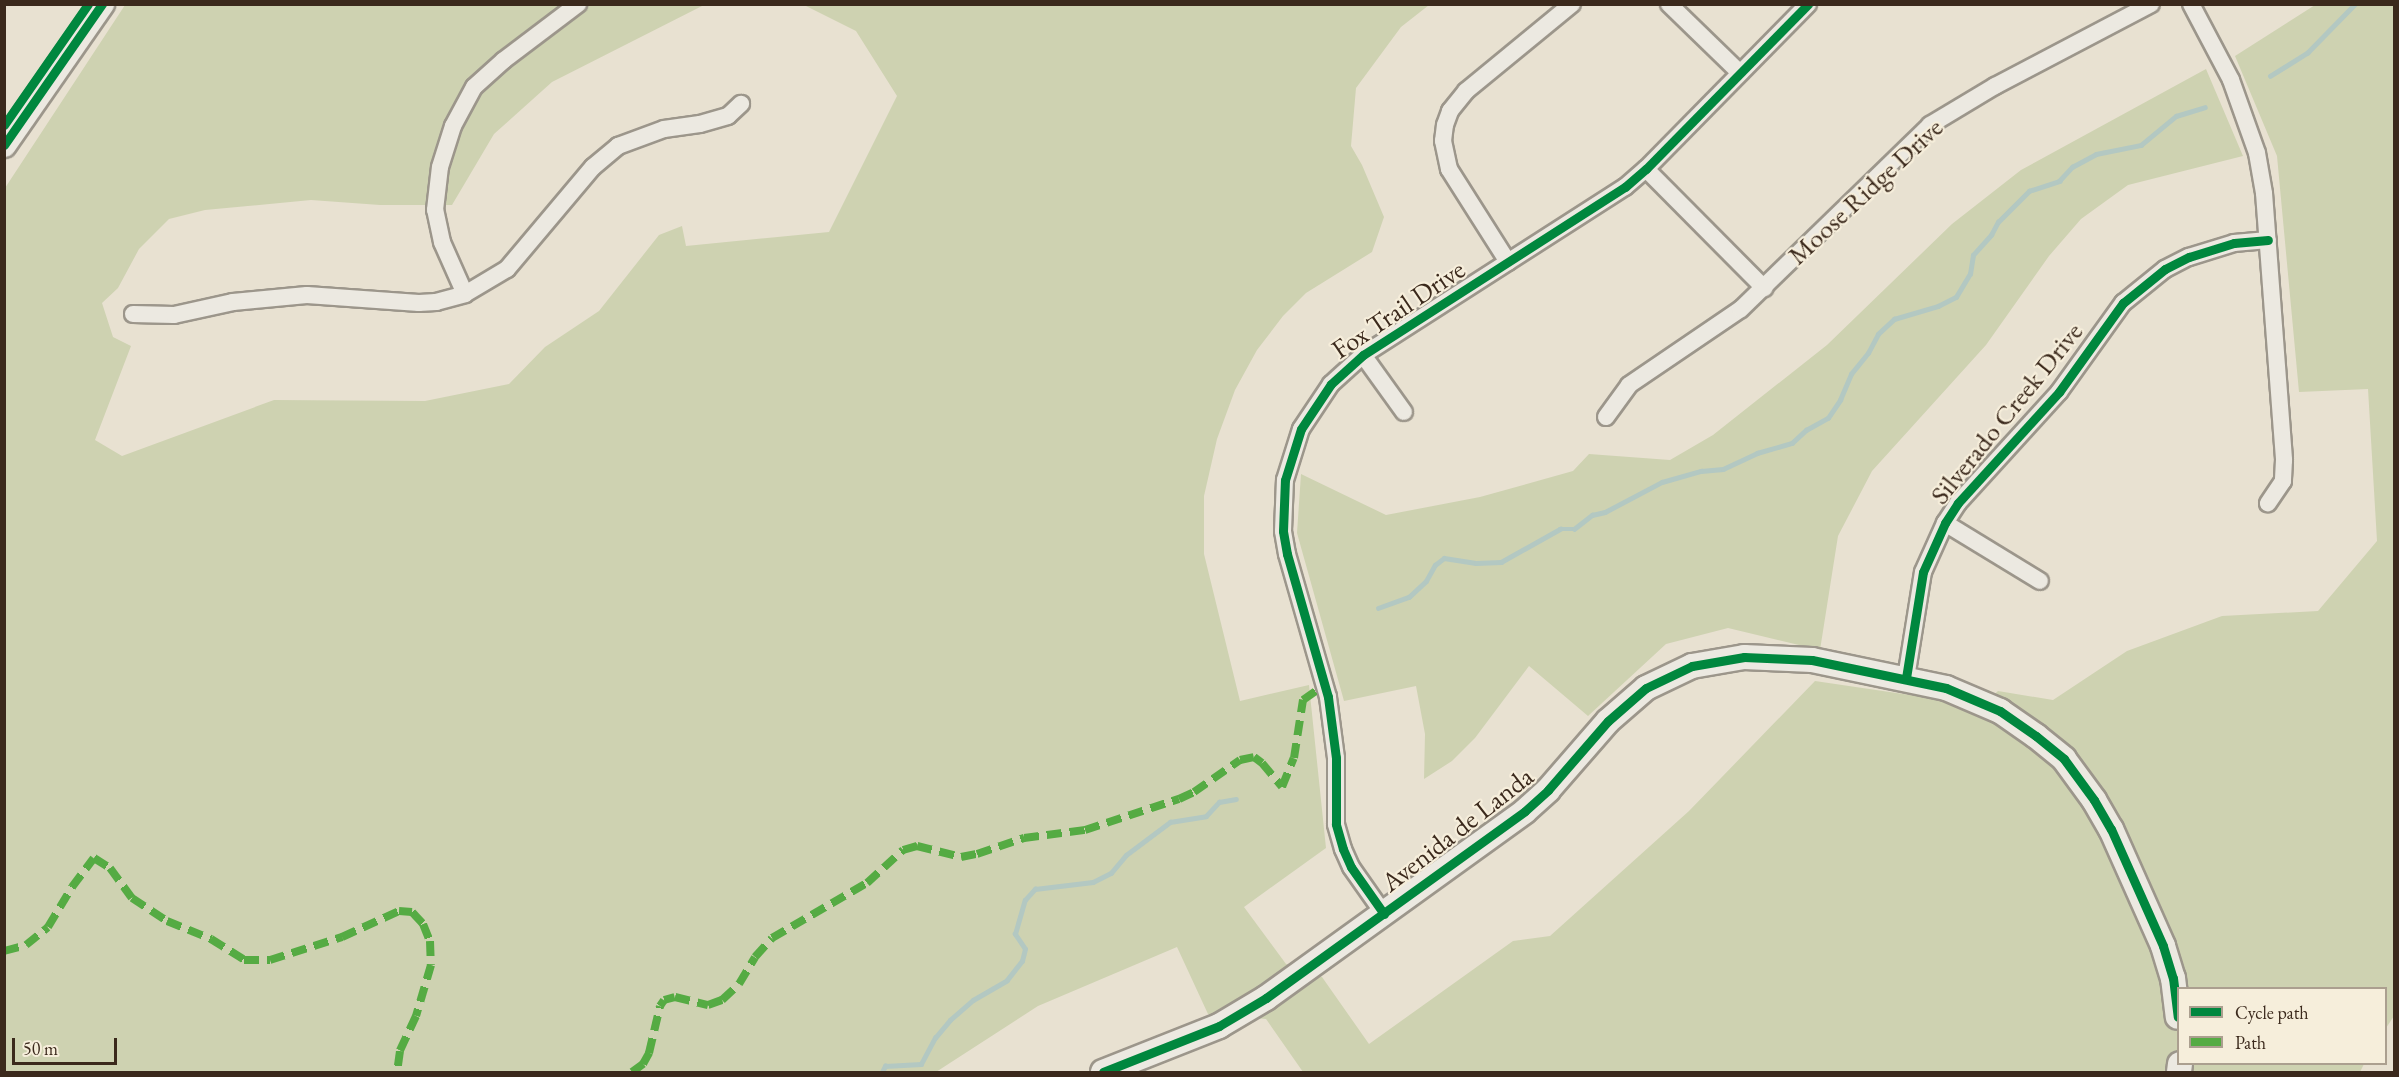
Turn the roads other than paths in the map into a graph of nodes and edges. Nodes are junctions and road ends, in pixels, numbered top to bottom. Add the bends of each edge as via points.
1 (578, 4) edge
2 (1572, 4) edge
3 (1669, 4) edge
4 (1808, 4) edge
5 (2151, 4) edge
6 (2191, 4) edge
7 (93, 6) edge
8 (1740, 73) junction
9 (741, 104) dead end
10 (4, 125) edge
11 (4, 145) edge
12 (1646, 169) junction
13 (2268, 240) junction
14 (1508, 262) junction
15 (1764, 288) junction
16 (465, 294) junction
17 (133, 314) dead end
18 (1363, 355) junction
19 (1404, 412) dead end
20 (1606, 417) dead end
21 (2268, 503) dead end
22 (1945, 523) junction
23 (2040, 581) dead end
24 (1906, 678) junction
25 (1384, 914) junction
26 (2177, 1009) edge
27 (1103, 1072) edge

1 - 16 street via 474,87 453,126 440,167 435,210 442,242
2 - 14 street via 1466,91 1450,111 1445,125 1443,141 1449,169
3 - 8 street
4 - 8 street, Fox Trail Drive
5 - 15 street, Moose Ridge Drive via 1930,125
6 - 13 street via 2231,80 2257,153
7 - 10 street
7 - 11 street
8 - 12 street, Fox Trail Drive
9 - 16 street via 728,116 664,129 618,146 593,167 507,269
12 - 14 street, Fox Trail Drive via 1625,187
12 - 15 street
13 - 21 street via 2284,460 2283,481
13 - 22 street, Silverado Creek Drive via 2234,243 2197,254 2143,285 2106,324 2058,392 1958,503
14 - 18 street, Fox Trail Drive
15 - 20 street, Moose Ridge Drive via 1710,332 1629,385
16 - 17 street via 419,303 328,295 288,296 233,302 174,315
18 - 19 street
18 - 25 street, Fox Trail Drive via 1330,384 1301,429 1285,480 1283,531 1332,719 1336,824 1351,867
22 - 23 street
22 - 24 street, Silverado Creek Drive via 1923,572
24 - 25 street, Avenida de Landa via 1812,660 1744,657 1716,660 1668,675 1627,702 1525,811
24 - 26 street, Avenida de Landa via 1946,688 2000,711 2064,759 2111,829 2153,920 2173,978
25 - 27 street, Avenida de Landa via 1255,1006 1193,1038

